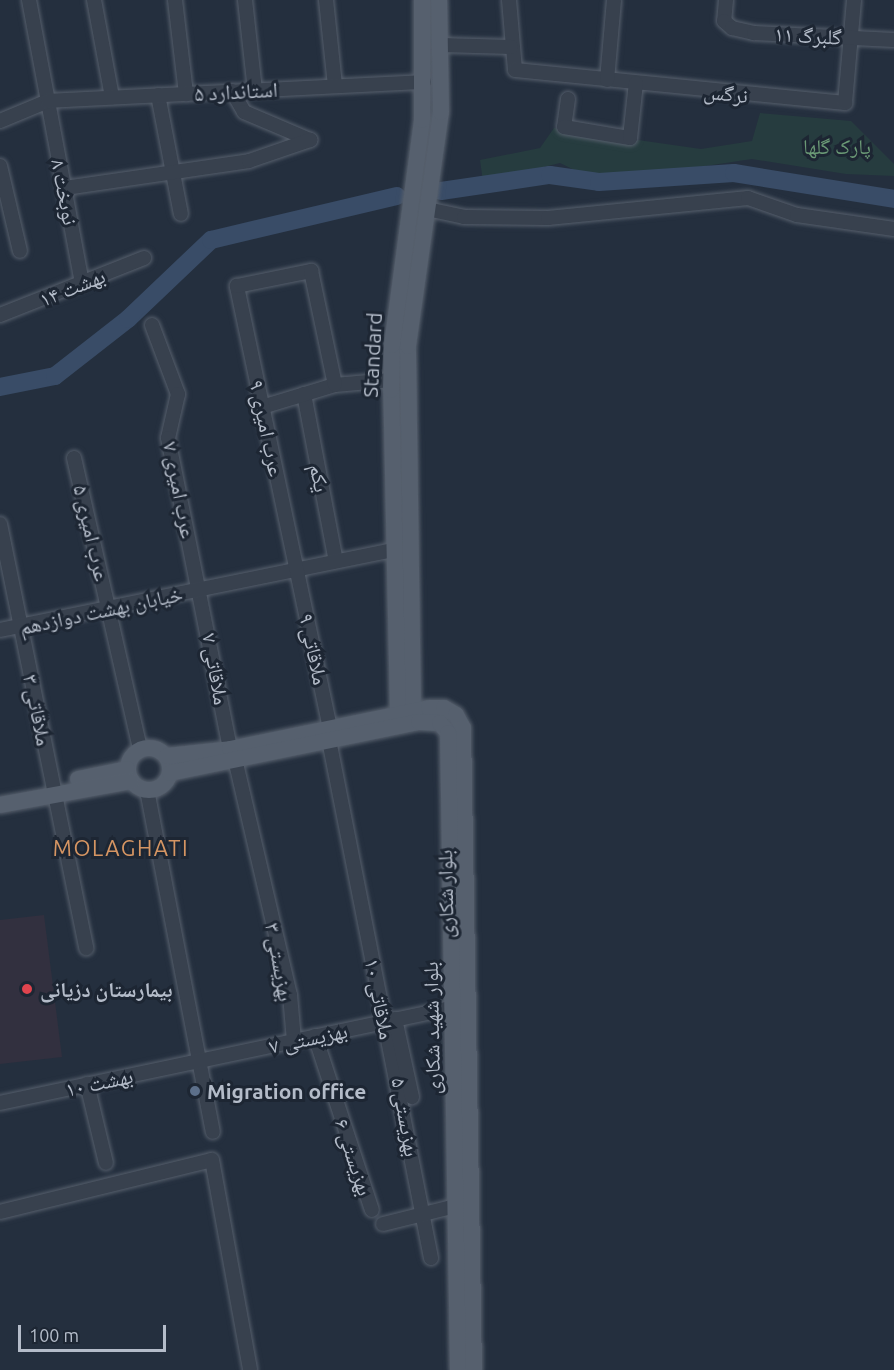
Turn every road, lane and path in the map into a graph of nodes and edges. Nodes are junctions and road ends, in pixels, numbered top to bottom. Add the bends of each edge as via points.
1 (29, 0) edge
2 (94, 0) edge
3 (176, 0) edge
4 (326, 0) edge
5 (422, 0) edge
6 (439, 0) edge
7 (509, 0) edge
8 (614, 0) edge
9 (726, 0) edge
10 (854, 0) edge
11 (245, 1) edge
12 (851, 38) junction
13 (894, 40) edge
14 (441, 45) junction
15 (511, 47) junction
16 (607, 80) junction
17 (424, 82) junction
18 (636, 83) junction
19 (335, 86) junction
20 (255, 90) junction
21 (232, 91) junction
22 (186, 93) junction
23 (158, 95) junction
24 (112, 97) junction
25 (568, 99) dead end
26 (48, 101) junction
27 (0, 121) edge
28 (0, 166) edge
29 (172, 172) junction
30 (64, 188) junction
31 (427, 209) junction
32 (181, 214) dead end
33 (894, 230) edge
34 (21, 251) dead end
35 (144, 258) dead end
36 (82, 283) junction
37 (0, 315) edge
38 (152, 325) dead end
39 (391, 380) junction
40 (335, 385) junction
41 (304, 394) junction
42 (262, 407) junction
43 (74, 458) dead end
44 (0, 524) edge
45 (393, 550) junction
46 (336, 561) junction
47 (298, 570) junction
48 (201, 589) junction
49 (110, 608) junction
50 (22, 626) junction
51 (0, 630) edge
52 (405, 690) junction
53 (406, 716) junction
54 (330, 734) junction
55 (140, 748) junction
56 (233, 754) junction
57 (167, 756) junction
58 (170, 773) junction
59 (129, 775) junction
60 (54, 788) junction
61 (147, 790) junction
62 (0, 796) edge
63 (0, 806) edge
64 (264, 885) joint
65 (86, 948) dead end
66 (454, 1007) junction
67 (392, 1020) junction
68 (315, 1036) junction
69 (294, 1041) junction
70 (198, 1061) junction
71 (87, 1084) junction
72 (412, 1097) dead end
73 (0, 1103) edge
74 (213, 1132) dead end
75 (106, 1163) dead end
76 (463, 1186) junction
77 (456, 1206) junction
78 (372, 1210) dead end
79 (0, 1212) edge
80 (383, 1224) dead end
81 (431, 1258) joint
82 (250, 1370) edge
83 (458, 1370) edge
84 (474, 1370) edge

1 - 26 street, ۸ نوبخت
2 - 24 street
3 - 22 street
4 - 19 street
5 - 17 main road, Standard
6 - 14 main road, Standard
7 - 15 street
8 - 16 street
9 - 12 street, گلبرگ ۱۱ via 724,21 732,28 754,33
10 - 12 street
11 - 20 street
12 - 13 street, گلبرگ ۱۱
12 - 18 street, نرگس via 845,103
14 - 15 street
14 - 31 main road, Standard via 441,112
15 - 16 street, نرگس via 515,70
16 - 18 street, نرگس
17 - 19 street, ۵ استاندارد
17 - 39 main road, Standard
18 - 25 street via 630,138 564,127
19 - 20 street, ۵ استاندارد
20 - 21 street, ۵ استاندارد
21 - 22 street, ۵ استاندارد
21 - 29 street via 244,112 310,140 249,161
22 - 23 street, ۵ استاندارد
23 - 24 street, ۵ استاندارد
23 - 29 street
24 - 26 street, ۵ استاندارد
26 - 27 street, ۵ استاندارد
26 - 30 street, ۸ نوبخت
28 - 34 street
29 - 30 street
29 - 32 street
30 - 36 street, ۸ نوبخت
31 - 33 street via 464,217 548,218 748,198 797,215
31 - 52 main road, Standard via 408,346
35 - 36 street, بهشت ۱۴
36 - 37 street, بهشت ۱۴
38 - 48 street, ۷ عرب امیری via 178,394 168,438
39 - 40 street
39 - 45 main road, Standard
40 - 41 street
40 - 42 street, ۹ عرب امیری via 311,271 237,286
41 - 42 street
41 - 46 street, یکم
42 - 47 street, ۹ عرب امیری
43 - 49 street, ۵ عرب امیری
44 - 50 street, ملاقاتی ۳
45 - 46 street, خیابان بهشت دوازدهم
45 - 52 main road, Standard
46 - 47 street, خیابان بهشت دوازدهم
47 - 48 street, خیابان بهشت دوازدهم
47 - 54 street, ملاقاتی ۹
48 - 49 street, خیابان بهشت دوازدهم
48 - 56 street, ۷ ملاقاتی
49 - 50 street, خیابان بهشت دوازدهم
49 - 55 street, ۵ عرب امیری
50 - 51 street, خیابان بهشت دوازدهم
50 - 60 street, ملاقاتی ۳
52 - 53 main road, Standard
53 - 54 main road, بلوار شکاری
53 - 66 main road, بلوار شهید شکاری via 444,726 448,733
53 - 76 main road, بلوار شکاری via 444,708 456,715 465,744
54 - 56 main road, بلوار شکاری
54 - 81 street, ۱۰ ملاقاتی
55 - 57 main road via 153,747
55 - 59 main road via 130,757
56 - 57 main road, بلوار شکاری
56 - 58 main road, بلوار شکاری
56 - 64 street, ۷ ملاقاتی
57 - 58 main road
58 - 61 main road via 162,786
59 - 60 main road
59 - 61 main road
60 - 62 main road
60 - 63 main road
60 - 65 street, ملاقاتی ۳
61 - 70 street
64 - 69 street, ۳ بهزیستی via 290,995
66 - 67 street, ۷ بهزیستی
66 - 76 main road, بلوار شهید شکاری
67 - 68 street, ۷ بهزیستی
67 - 72 street
67 - 81 street, ۵ بهزیستی
68 - 69 street, ۷ بهزیستی
68 - 78 street, بهزیستی ۶
69 - 70 street, ۷ بهزیستی
70 - 71 street, بهشت ۱۰
70 - 74 street
71 - 73 street, بهشت ۱۰
71 - 75 street
76 - 77 main road, بلوار شهید شکاری
76 - 84 main road, بلوار شکاری
77 - 80 street
77 - 83 main road, بلوار شهید شکاری
79 - 82 street via 212,1160

